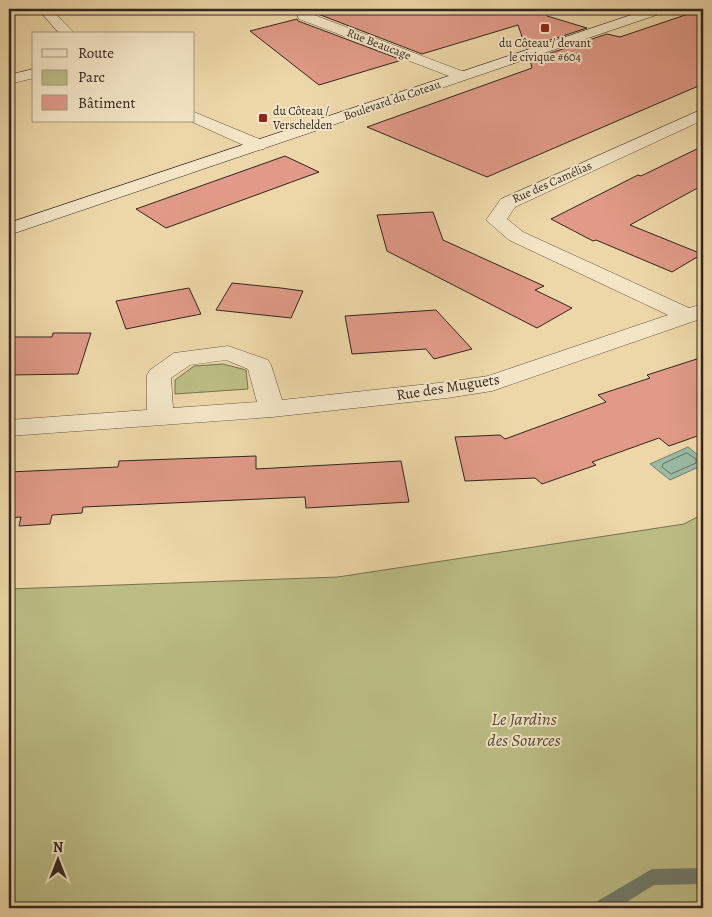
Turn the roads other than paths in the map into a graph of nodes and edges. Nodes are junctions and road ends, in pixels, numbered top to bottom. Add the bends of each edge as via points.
1 (44, 9) edge
2 (302, 9) edge
3 (623, 9) edge
4 (661, 9) edge
5 (66, 32) edge
6 (442, 68) junction
7 (32, 74) edge
8 (462, 76) junction
9 (9, 80) edge
10 (703, 114) edge
11 (299, 115) dead end
12 (195, 117) edge
13 (250, 137) junction
14 (100, 180) dead end
15 (9, 229) edge
16 (696, 314) edge
17 (272, 409) junction
18 (160, 416) junction
19 (9, 428) edge

1 - 5 street
2 - 6 street, Rue Beaucage via 304,16
3 - 6 street, Boulevard du Coteau
4 - 8 street, Boulevard du Coteau
6 - 8 street, Rue Beaucage
6 - 11 street, Boulevard du Coteau
7 - 9 street
8 - 13 street, Boulevard du Coteau
10 - 16 street, Rue des Camélias via 508,202 496,220 516,236
12 - 13 street
13 - 14 street, Boulevard du Coteau
13 - 15 street, Boulevard du Coteau
16 - 17 street, Rue des Muguets via 492,383
17 - 18 street, Rue des Muguets
17 - 18 street via 260,365 228,353 184,358 159,375
18 - 19 street, Rue des Muguets

